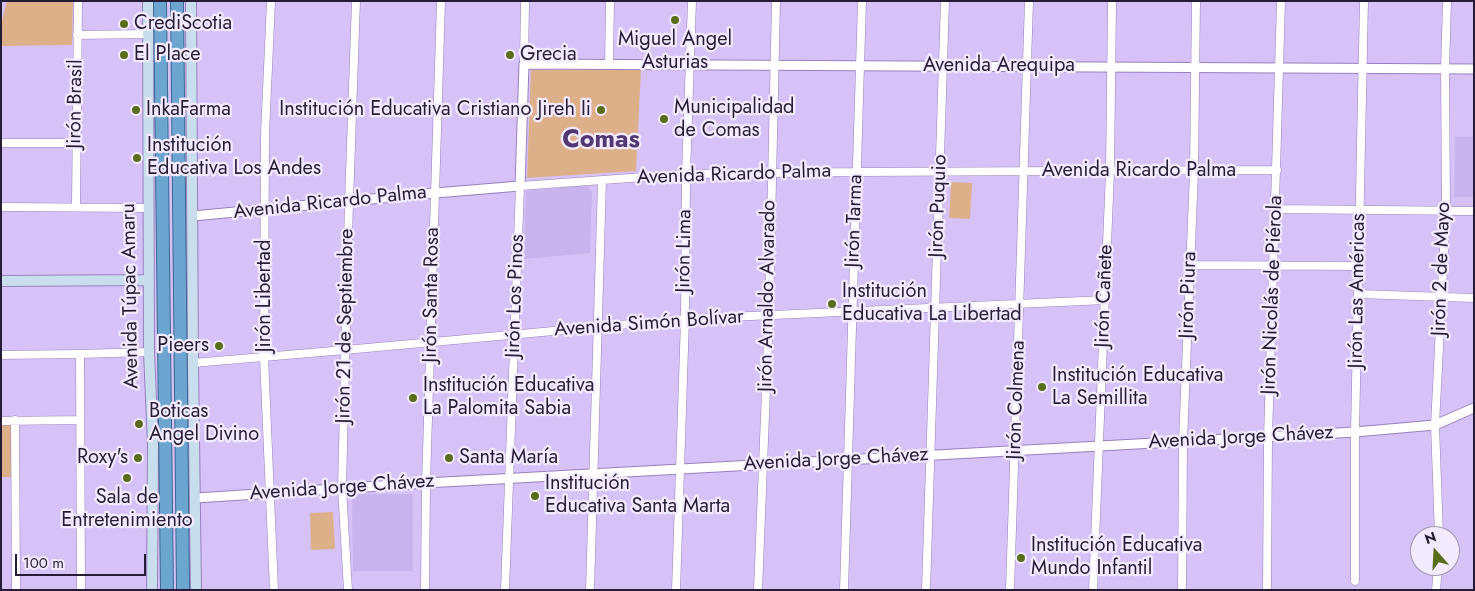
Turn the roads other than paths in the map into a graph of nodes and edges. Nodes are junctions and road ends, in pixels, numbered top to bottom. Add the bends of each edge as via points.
1 (78, 1) edge
2 (148, 1) edge
3 (160, 1) edge
4 (177, 1) edge
5 (191, 1) edge
6 (270, 1) edge
7 (356, 1) edge
8 (441, 1) edge
9 (525, 1) edge
10 (610, 1) edge
11 (692, 1) edge
12 (776, 1) edge
13 (862, 1) edge
14 (945, 1) edge
15 (1029, 1) edge
16 (1112, 1) edge
17 (1196, 1) edge
18 (1281, 1) edge
19 (1364, 1) edge
20 (1447, 1) edge
21 (149, 34) junction
22 (77, 35) junction
23 (524, 64) junction
24 (609, 64) junction
25 (691, 65) junction
26 (774, 65) junction
27 (861, 66) junction
28 (943, 66) junction
29 (1027, 67) junction
30 (1111, 67) junction
31 (1195, 67) junction
32 (1280, 68) junction
33 (1363, 68) junction
34 (1445, 69) junction
35 (1474, 69) edge
36 (1, 143) edge
37 (75, 143) junction
38 (1277, 170) junction
39 (1110, 171) junction
40 (856, 172) junction
41 (940, 172) junction
42 (1024, 172) junction
43 (1194, 172) junction
44 (771, 173) junction
45 (686, 174) junction
46 (602, 180) junction
47 (520, 186) junction
48 (435, 193) junction
49 (349, 201) junction
50 (1, 206) edge
51 (76, 206) junction
52 (148, 208) junction
53 (266, 209) junction
54 (1276, 209) junction
55 (1360, 209) junction
56 (1446, 210) junction
57 (1474, 211) edge
58 (193, 216) junction
59 (1190, 265) junction
60 (1274, 266) junction
61 (1358, 266) junction
62 (148, 280) junction
63 (1, 281) edge
64 (1358, 294) junction
65 (1442, 298) junction
66 (1474, 298) edge
67 (1105, 300) junction
68 (1020, 303) junction
69 (936, 307) junction
70 (852, 312) junction
71 (769, 315) junction
72 (685, 318) junction
73 (598, 326) junction
74 (514, 334) junction
75 (431, 342) junction
76 (345, 350) junction
77 (149, 352) junction
78 (80, 354) junction
79 (1, 355) edge
80 (264, 357) junction
81 (193, 362) junction
82 (1474, 408) edge
83 (15, 420) junction
84 (80, 420) junction
85 (1, 421) edge
86 (1435, 425) junction
87 (1355, 432) junction
88 (1268, 437) junction
89 (1183, 441) junction
90 (1098, 445) junction
91 (1015, 450) junction
92 (930, 456) junction
93 (847, 459) junction
94 (764, 463) junction
95 (679, 469) junction
96 (593, 474) junction
97 (509, 478) junction
98 (426, 482) junction
99 (342, 488) junction
100 (270, 493) junction
101 (196, 498) junction
102 (1439, 526) edge
103 (1437, 576) edge
104 (1355, 581) dead end
105 (16, 590) edge
106 (81, 590) edge
107 (152, 590) edge
108 (167, 590) edge
109 (183, 590) edge
110 (196, 590) edge
111 (274, 590) edge
112 (348, 590) edge
113 (425, 590) edge
114 (505, 590) edge
115 (590, 590) edge
116 (676, 590) edge
117 (758, 590) edge
118 (844, 590) edge
119 (926, 590) edge
120 (1010, 590) edge
121 (1093, 590) edge
122 (1182, 590) edge
123 (1267, 590) edge
124 (1436, 590) edge

1 - 22 street, Jirón Brasil
2 - 21 main road, Avenida Túpac Amaru
3 - 108 highway, Avenida Túpac Amaru
4 - 109 highway
5 - 58 main road
6 - 53 street, Jirón Libertad
7 - 49 street, Jirón 21 de Septiembre
8 - 48 street, Jirón Santa Rosa
9 - 23 street, Jirón Los Pinos
10 - 24 street
11 - 25 street, Jirón Lima
12 - 26 street, Jirón Arnaldo Alvarado
13 - 27 street, Jirón Tarma
14 - 28 street, Jirón Puquio
15 - 29 street, Jirón Colmena
16 - 30 street, Jirón Cañete
17 - 31 street, Jirón Piura
18 - 32 street, Jirón Nicolás de Piérola
19 - 33 street, Jirón Las Américas
20 - 34 street, Jirón 2 de Mayo
21 - 22 street
21 - 52 main road, Avenida Túpac Amaru
22 - 37 street, Jirón Brasil
23 - 24 street, Avenida Arequipa
23 - 47 street, Jirón Los Pinos
24 - 25 street, Avenida Arequipa
25 - 26 street, Avenida Arequipa
25 - 45 street, Jirón Lima
26 - 27 street, Avenida Arequipa
26 - 44 street, Jirón Arnaldo Alvarado
27 - 28 street, Avenida Arequipa
27 - 40 street, Jirón Tarma
28 - 29 street, Avenida Arequipa
28 - 41 street, Jirón Puquio
29 - 30 street, Avenida Arequipa
29 - 42 street, Jirón Colmena
30 - 31 street, Avenida Arequipa
30 - 39 street, Jirón Cañete
31 - 32 street, Avenida Arequipa
31 - 43 street, Jirón Piura
32 - 33 street, Avenida Arequipa
32 - 38 street, Jirón Nicolás de Piérola
33 - 34 street, Avenida Arequipa
33 - 55 street, Jirón Las Américas
34 - 35 street, Avenida Arequipa
34 - 56 street, Jirón 2 de Mayo
36 - 37 street
37 - 51 street, Jirón Brasil
38 - 43 street, Avenida Ricardo Palma
38 - 54 street, Jirón Nicolás de Piérola
39 - 42 street, Avenida Ricardo Palma
39 - 43 street, Avenida Ricardo Palma
39 - 67 street, Jirón Cañete
40 - 41 street, Avenida Ricardo Palma
40 - 44 street, Avenida Ricardo Palma
40 - 70 street, Jirón Tarma
41 - 42 street, Avenida Ricardo Palma
41 - 69 street, Jirón Puquio
42 - 68 street, Jirón Colmena
43 - 59 street, Jirón Piura
44 - 45 street, Avenida Ricardo Palma
44 - 71 street, Jirón Arnaldo Alvarado
45 - 46 street, Avenida Ricardo Palma
45 - 72 street, Jirón Lima
46 - 47 street, Avenida Ricardo Palma
46 - 73 street
47 - 48 street, Avenida Ricardo Palma
47 - 74 street, Jirón Los Pinos
48 - 49 street, Avenida Ricardo Palma
48 - 75 street, Jirón Santa Rosa
49 - 53 street, Avenida Ricardo Palma
49 - 76 street, Jirón 21 de Septiembre
50 - 51 street
51 - 52 street
52 - 62 main road, Avenida Túpac Amaru
53 - 58 street, Avenida Ricardo Palma
53 - 80 street, Jirón Libertad
54 - 55 street
54 - 60 street, Jirón Nicolás de Piérola
55 - 56 street
55 - 61 street, Jirón Las Américas
56 - 57 street
56 - 65 street, Jirón 2 de Mayo
58 - 81 main road
59 - 60 street
59 - 89 street, Jirón Piura
60 - 61 street
60 - 88 street, Jirón Nicolás de Piérola
61 - 64 street, Jirón Las Américas
62 - 63 main road
62 - 77 main road, Avenida Túpac Amaru
64 - 65 street
64 - 87 street, Jirón Las Américas
65 - 66 street
65 - 86 street, Jirón 2 de Mayo
67 - 68 street, Avenida Simón Bolívar
67 - 90 street, Jirón Cañete
68 - 69 street, Avenida Simón Bolívar
68 - 91 street, Jirón Colmena
69 - 70 street, Avenida Simón Bolívar
69 - 92 street, Jirón Puquio
70 - 71 street, Avenida Simón Bolívar
70 - 93 street, Jirón Tarma
71 - 72 street, Avenida Simón Bolívar
71 - 94 street, Jirón Arnaldo Alvarado
72 - 73 street, Avenida Simón Bolívar
72 - 95 street, Jirón Lima
73 - 74 street, Avenida Simón Bolívar
73 - 96 street
74 - 75 street, Avenida Simón Bolívar
74 - 97 street, Jirón Los Pinos
75 - 76 street, Avenida Simón Bolívar
75 - 98 street, Jirón Santa Rosa
76 - 80 street, Avenida Simón Bolívar
76 - 99 street, Jirón 21 de Septiembre
77 - 78 street
77 - 107 main road, Avenida Túpac Amaru via 153,445
78 - 79 street
78 - 84 street
80 - 81 street, Avenida Simón Bolívar
80 - 100 street, Jirón Libertad
81 - 101 main road
82 - 86 street, Avenida Jorge Chávez
83 - 84 street
83 - 85 street
83 - 105 street
84 - 106 street
86 - 87 street, Avenida Jorge Chávez
86 - 102 street, Jirón 2 de Mayo
87 - 88 street, Avenida Jorge Chávez
87 - 104 street, Jirón Las Américas
88 - 89 street, Avenida Jorge Chávez
88 - 123 street, Jirón Nicolás de Piérola
89 - 90 street, Avenida Jorge Chávez
89 - 122 street, Jirón Piura
90 - 91 street, Avenida Jorge Chávez
90 - 121 street, Jirón Cañete
91 - 92 street, Avenida Jorge Chávez
91 - 120 street, Jirón Colmena
92 - 93 street, Avenida Jorge Chávez
92 - 119 street, Jirón Puquio
93 - 94 street, Avenida Jorge Chávez
93 - 118 street, Jirón Tarma
94 - 95 street, Avenida Jorge Chávez
94 - 117 street, Jirón Arnaldo Alvarado
95 - 96 street, Avenida Jorge Chávez
95 - 116 street, Jirón Lima
96 - 97 street, Avenida Jorge Chávez
96 - 115 street
97 - 98 street, Avenida Jorge Chávez
97 - 114 street, Jirón Los Pinos
98 - 99 street, Avenida Jorge Chávez
98 - 113 street, Jirón Santa Rosa
99 - 100 street, Avenida Jorge Chávez
99 - 112 street, Jirón 21 de Septiembre
100 - 101 street, Avenida Jorge Chávez
100 - 111 street, Jirón Libertad
101 - 110 main road
103 - 124 street

